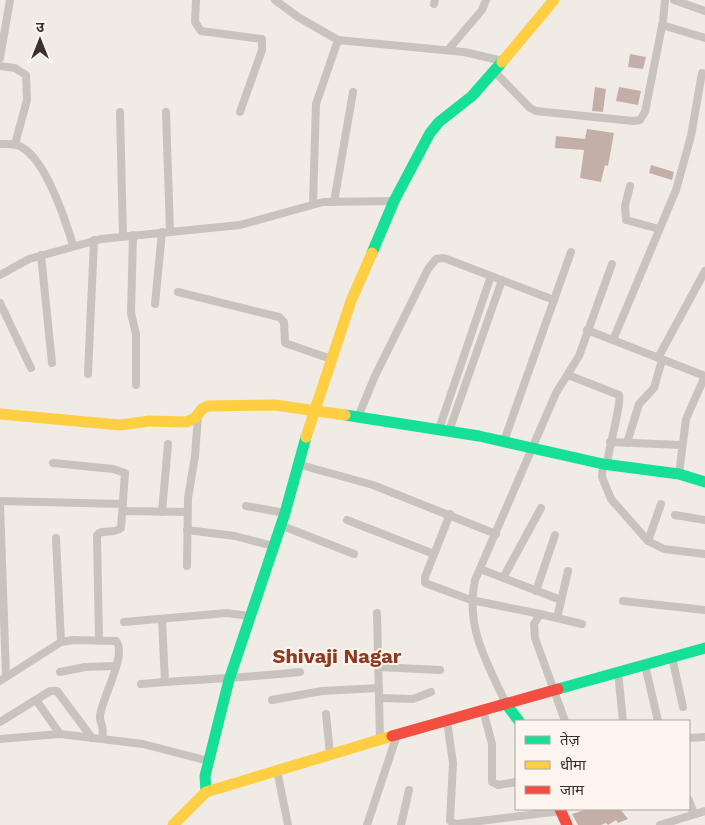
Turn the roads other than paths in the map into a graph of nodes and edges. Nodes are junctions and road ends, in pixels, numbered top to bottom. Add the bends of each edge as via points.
1 (10, 0) edge
2 (196, 0) edge
3 (275, 0) edge
4 (486, 0) edge
5 (554, 0) edge
6 (665, 0) edge
7 (674, 0) edge
8 (705, 11) edge
9 (662, 25) junction
10 (705, 38) edge
11 (338, 40) junction
12 (448, 50) junction
13 (0, 58) edge
14 (503, 61) junction
15 (0, 66) edge
16 (494, 71) junction
17 (702, 73) dead end
18 (353, 92) dead end
19 (120, 112) dead end
20 (166, 112) dead end
21 (240, 112) dead end
22 (0, 144) edge
23 (16, 144) junction
24 (630, 186) dead end
25 (394, 201) junction
26 (334, 202) junction
27 (313, 204) junction
28 (659, 229) junction
29 (166, 232) junction
30 (134, 235) junction
31 (123, 236) junction
32 (94, 240) junction
33 (74, 245) junction
34 (571, 252) dead end
35 (41, 255) junction
36 (612, 264) dead end
37 (705, 271) edge
38 (0, 275) edge
39 (492, 276) junction
40 (502, 280) junction
41 (178, 292) dead end
42 (554, 300) junction
43 (0, 303) edge
44 (155, 304) dead end
45 (587, 330) junction
46 (471, 337) junction
47 (481, 340) junction
48 (613, 340) junction
49 (331, 358) junction
50 (660, 359) junction
51 (52, 363) dead end
52 (31, 368) dead end
53 (88, 374) dead end
54 (568, 374) junction
55 (705, 376) edge
56 (136, 385) dead end
57 (313, 410) junction
58 (0, 414) edge
59 (198, 416) junction
60 (358, 417) junction
61 (444, 430) junction
62 (504, 441) junction
63 (610, 442) junction
64 (627, 443) junction
65 (168, 444) dead end
66 (681, 445) junction
67 (534, 448) junction
68 (53, 463) dead end
69 (298, 464) junction
70 (605, 464) junction
71 (678, 474) junction
72 (705, 482) edge
73 (0, 503) edge
74 (661, 504) dead end
75 (246, 506) dead end
76 (123, 508) junction
77 (541, 508) dead end
78 (162, 512) junction
79 (187, 512) junction
80 (285, 513) junction
81 (450, 514) junction
82 (675, 515) dead end
83 (347, 520) dead end
84 (705, 520) edge
85 (280, 525) junction
86 (187, 530) junction
87 (496, 534) junction
88 (555, 535) dead end
89 (56, 538) dead end
90 (648, 541) junction
91 (273, 546) junction
92 (354, 554) dead end
93 (434, 554) junction
94 (705, 554) edge
95 (187, 566) dead end
96 (480, 570) junction
97 (568, 571) dead end
98 (503, 578) junction
99 (536, 591) junction
100 (471, 600) junction
101 (561, 600) junction
102 (624, 601) dead end
103 (705, 610) edge
104 (377, 613) dead end
105 (540, 614) junction
106 (249, 616) junction
107 (557, 618) junction
108 (162, 619) junction
109 (124, 622) dead end
110 (582, 624) dead end
111 (99, 640) junction
112 (61, 642) junction
113 (705, 650) edge
114 (672, 657) junction
115 (645, 665) junction
116 (116, 666) junction
117 (378, 667) junction
118 (440, 670) dead end
119 (60, 672) dead end
120 (300, 672) dead end
121 (618, 672) junction
122 (3, 679) edge
123 (229, 680) junction
124 (165, 682) junction
125 (141, 684) dead end
126 (379, 688) junction
127 (553, 691) junction
128 (431, 692) dead end
129 (379, 698) junction
130 (36, 700) junction
131 (272, 700) dead end
132 (506, 704) junction
133 (683, 707) dead end
134 (483, 710) junction
135 (326, 714) dead end
136 (518, 720) edge
137 (565, 720) edge
138 (623, 720) edge
139 (658, 720) edge
140 (447, 721) junction
141 (0, 722) edge
142 (60, 734) junction
143 (397, 735) junction
144 (705, 737) edge
145 (92, 738) junction
146 (690, 738) edge
147 (0, 739) edge
148 (102, 739) junction
149 (380, 739) junction
150 (330, 754) junction
151 (209, 761) junction
152 (276, 770) junction
153 (515, 782) edge
154 (408, 790) dead end
155 (206, 792) junction
156 (690, 803) edge
157 (560, 810) edge
158 (705, 811) edge
159 (694, 814) junction
160 (489, 822) edge
161 (173, 825) edge
162 (288, 825) edge
163 (367, 825) edge
164 (401, 825) edge
165 (567, 825) edge
166 (660, 825) edge

1 - 13 street
2 - 21 street via 195,22 201,31 262,39 262,50
3 - 11 street
4 - 12 street via 482,10
5 - 14 street
6 - 9 street
7 - 8 street
9 - 10 street
9 - 16 street via 645,112 640,120 536,110
11 - 12 street
11 - 27 street via 316,104
12 - 14 street
14 - 16 street
15 - 23 street via 16,68 26,75 27,100
16 - 25 street via 430,133
17 - 28 street via 691,136 676,190
18 - 26 street
19 - 31 street
20 - 29 street
22 - 23 street
23 - 33 street via 24,148 49,182
24 - 28 street via 625,206 626,220
25 - 26 street
25 - 49 street via 350,301
26 - 27 street
27 - 29 street via 240,225
28 - 48 street
29 - 30 street
29 - 44 street
30 - 31 street
30 - 56 street via 131,313 136,334
31 - 32 street
32 - 33 street
32 - 53 street
33 - 35 street
34 - 42 street
35 - 38 street
35 - 51 street
36 - 45 street
37 - 50 street
39 - 40 street
39 - 46 street
39 - 60 street via 444,258 432,262 374,376
40 - 42 street
40 - 47 street
41 - 49 street via 279,317 284,322 285,343
42 - 62 street
43 - 52 street
45 - 48 street
45 - 54 street via 579,356
46 - 47 street
46 - 61 street
47 - 61 street
48 - 50 street
49 - 57 street
50 - 55 street
50 - 64 street via 654,388 639,404
54 - 63 street via 619,395
54 - 67 street via 556,393
55 - 66 street via 686,419
57 - 59 street via 275,405 216,405 205,407
57 - 60 street
57 - 69 street
58 - 59 street via 120,425 149,421 186,422
59 - 79 street
60 - 61 street
61 - 62 street
62 - 67 street
63 - 64 street
63 - 70 street
64 - 66 street
65 - 78 street
66 - 71 street
67 - 70 street
67 - 87 street
68 - 76 street via 121,471 125,478
69 - 80 street
69 - 81 street via 373,485
70 - 71 street
70 - 90 street via 602,477 610,499
71 - 72 street
73 - 76 street
73 - 122 street
74 - 90 street
75 - 80 street
76 - 78 street
76 - 111 street via 121,528 97,535
77 - 98 street
78 - 79 street
79 - 86 street
80 - 85 street
81 - 87 street
81 - 93 street
82 - 84 street
83 - 93 street
85 - 91 street
85 - 92 street
86 - 91 street via 226,534
86 - 95 street
87 - 96 street
88 - 99 street
89 - 112 street
90 - 94 street via 664,549
91 - 106 street
93 - 100 street via 425,583
96 - 98 street
96 - 100 street
97 - 101 street
98 - 99 street
99 - 101 street
100 - 105 street
100 - 132 street via 474,626
101 - 107 street
102 - 103 street
104 - 117 street
105 - 107 street
105 - 127 street via 534,624 535,638
106 - 108 street via 227,614
106 - 123 street
107 - 110 street
108 - 109 street
108 - 124 street
111 - 112 street
111 - 116 street via 118,643
112 - 122 street
113 - 114 street
114 - 115 street
114 - 133 street
115 - 121 street
115 - 139 street
116 - 119 street via 84,666
116 - 148 street via 100,715 104,727
117 - 118 street
117 - 126 street
120 - 123 street
121 - 127 street
121 - 138 street
123 - 124 street via 211,678
123 - 151 street
124 - 125 street
126 - 129 street
126 - 131 street via 322,691
127 - 132 street
127 - 137 street
128 - 129 street via 413,699
129 - 149 street
130 - 141 street
130 - 142 street
130 - 145 street via 50,691 60,692
132 - 134 street
132 - 136 street
134 - 140 street
134 - 153 street via 492,744 492,782 498,785
135 - 150 street
140 - 143 street
140 - 160 street via 453,763 450,821 456,824
142 - 145 street
142 - 147 street
143 - 149 street
143 - 163 street
144 - 146 street
145 - 148 street
148 - 151 street via 143,744
149 - 150 street
150 - 152 street
151 - 155 street
152 - 155 street
152 - 162 street
154 - 164 street
155 - 161 street
156 - 159 street
157 - 160 street
157 - 165 street
158 - 159 street
159 - 166 street

